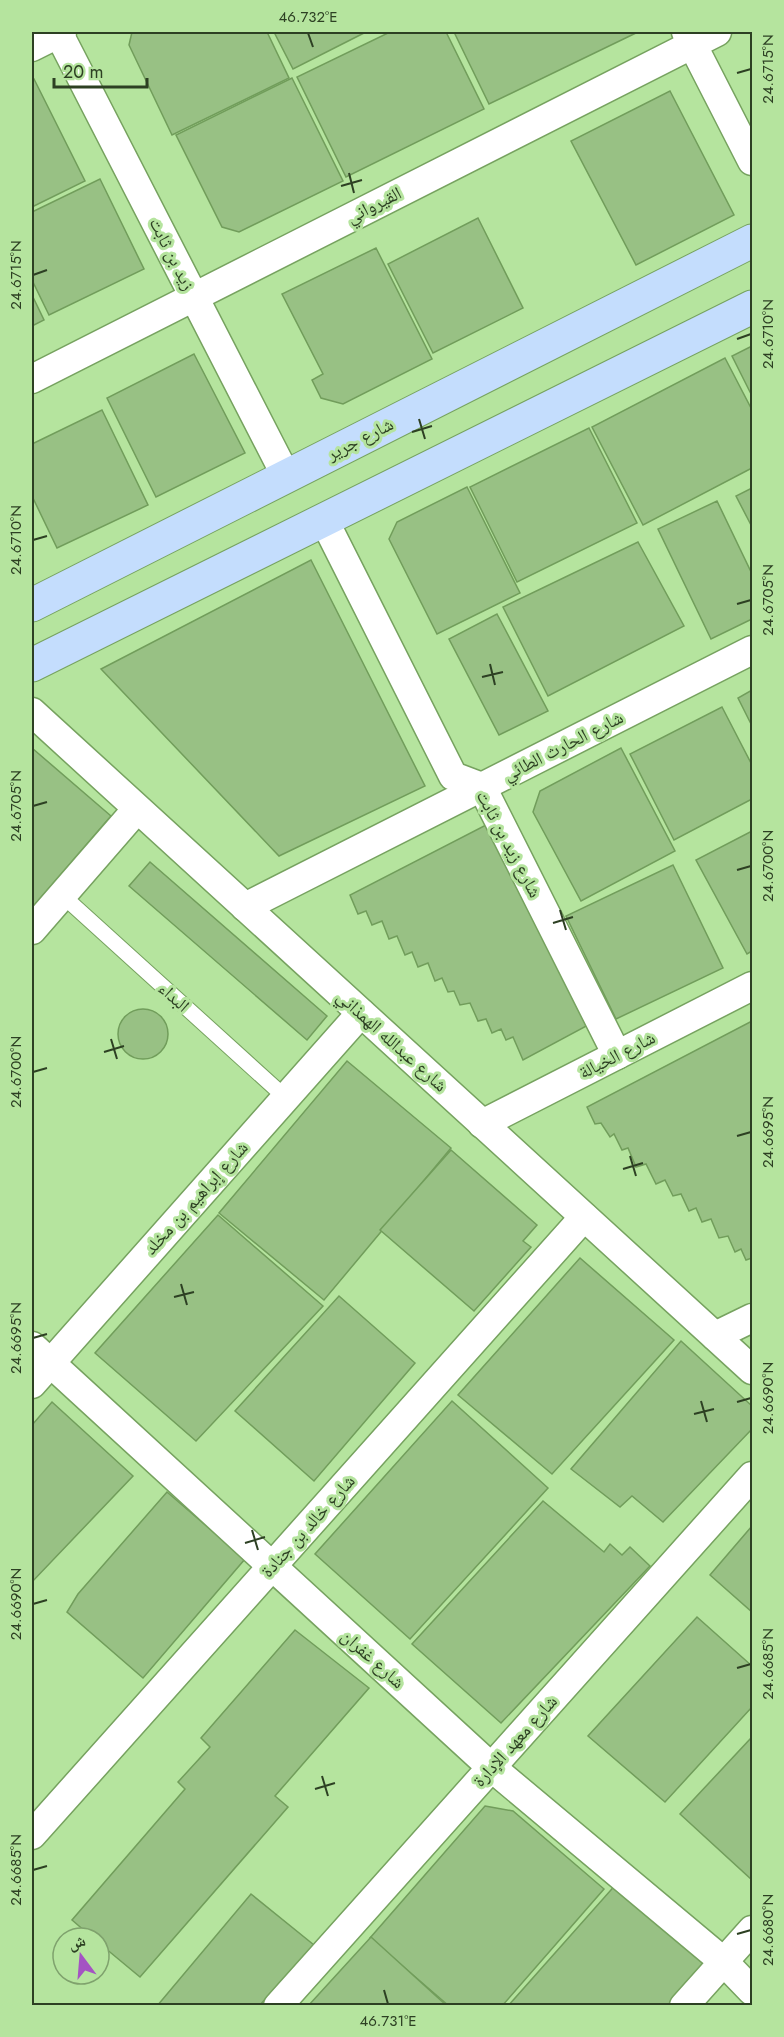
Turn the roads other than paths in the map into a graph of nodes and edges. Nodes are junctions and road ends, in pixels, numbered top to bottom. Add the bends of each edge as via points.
1 (60, 32) edge
2 (699, 36) edge
3 (32, 47) edge
4 (753, 161) edge
5 (753, 241) edge
6 (194, 296) junction
7 (753, 307) edge
8 (32, 379) edge
9 (285, 476) junction
10 (324, 520) junction
11 (32, 605) edge
12 (753, 650) edge
13 (32, 664) edge
14 (32, 712) edge
15 (482, 787) junction
16 (137, 809) junction
17 (62, 895) junction
18 (245, 907) junction
19 (32, 930) edge
20 (753, 986) edge
21 (361, 1013) junction
22 (617, 1055) junction
23 (286, 1098) junction
24 (482, 1124) junction
25 (584, 1216) junction
26 (753, 1318) edge
27 (715, 1336) junction
28 (38, 1364) edge
29 (753, 1370) edge
30 (753, 1476) edge
31 (272, 1566) junction
32 (491, 1767) junction
33 (32, 1835) edge
34 (753, 1930) edge
35 (724, 1962) junction
36 (753, 1991) edge
37 (278, 2006) edge
38 (684, 2006) edge

1 - 3 street
1 - 6 street, زيد بن ثابت
2 - 4 street
2 - 6 street, القيرواني
5 - 9 main road, شارع جرير
6 - 8 street, القيرواني
6 - 9 street, زيد بن ثابت
7 - 10 main road
9 - 11 main road, شارع جرير
10 - 13 main road
10 - 15 street, شارع زيد بن ثابت via 453,776
12 - 15 street, شارع الحارث الطائي
14 - 16 street, شارع عبدالله الهمذاني
15 - 18 street, شارع الحارث الطائي
15 - 22 street, شارع زيد بن ثابت
16 - 17 street
16 - 18 street, شارع عبدالله الهمذاني
17 - 19 street
17 - 23 lane, البداء
18 - 21 street, شارع عبدالله الهمذاني
20 - 22 street, شارع الخيالة
21 - 23 street, شارع إبراهيم بن مخلد
21 - 24 street, شارع عبدالله الهمذاني
22 - 24 street, شارع الخيالة
23 - 28 street, شارع إبراهيم بن مخلد
24 - 25 street, شارع عبدالله الهمذاني
25 - 27 street, شارع عبدالله الهمذاني
25 - 31 street, شارع خالد بن جنادة
26 - 27 street
27 - 29 street, شارع عبدالله الهمذاني
28 - 31 street, شارع غفران
30 - 32 street, شارع معهد الإدارة
31 - 32 street, شارع غفران
31 - 33 street, شارع خالد بن جنادة
32 - 35 street, شارع غفران
32 - 37 street, شارع معهد الإدارة
34 - 35 street
35 - 36 street, شارع غفران
35 - 38 street

